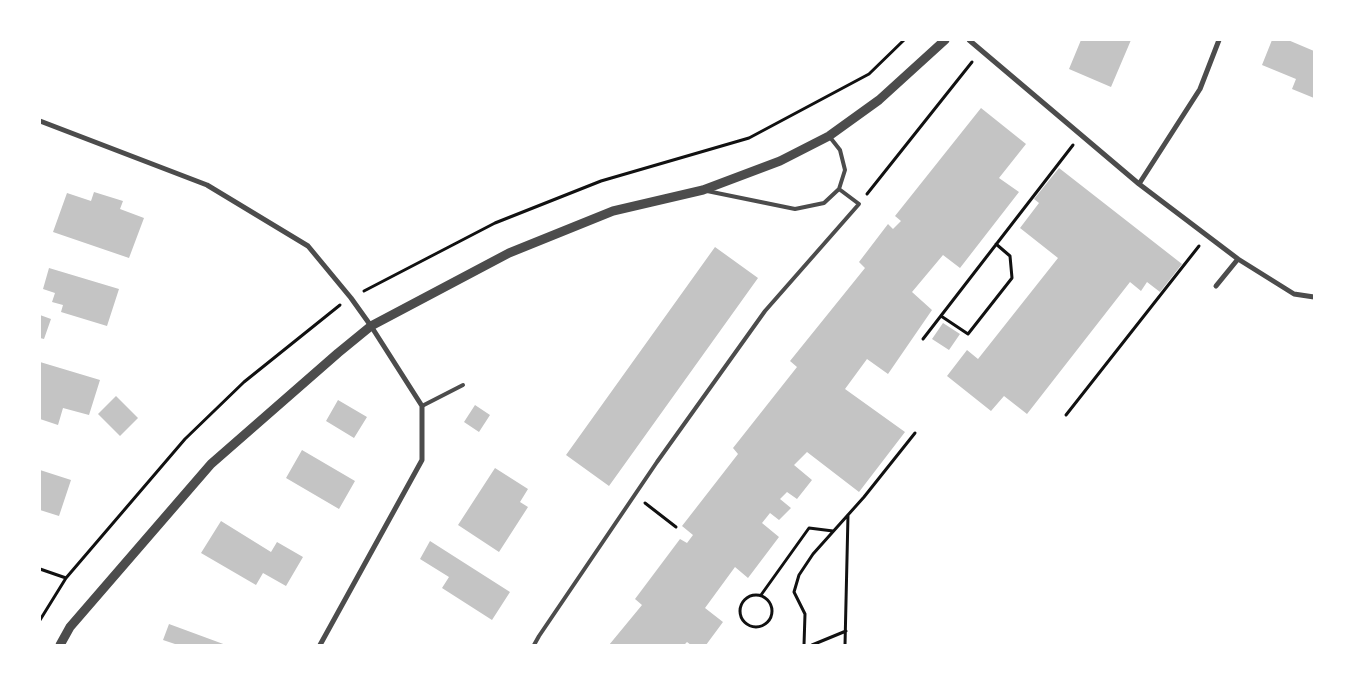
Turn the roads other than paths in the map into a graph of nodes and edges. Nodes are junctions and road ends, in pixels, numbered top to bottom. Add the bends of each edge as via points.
1 (945, 40) edge
2 (969, 40) edge
3 (1219, 40) edge
4 (40, 121) edge
5 (829, 136) junction
6 (1139, 184) junction
7 (839, 189) junction
8 (703, 190) junction
9 (1238, 260) junction
10 (1216, 286) dead end
11 (1314, 297) edge
12 (372, 326) junction
13 (463, 385) dead end
14 (422, 406) junction
15 (60, 645) edge
16 (320, 645) edge
17 (534, 645) edge

1 - 5 street via 878,100
2 - 6 street
3 - 6 street via 1200,89
4 - 12 street via 207,185 308,246
5 - 7 lane via 840,150 845,170
5 - 8 street via 780,161
6 - 9 street
7 - 8 lane via 824,203 795,209
7 - 17 lane via 859,204 765,311 634,495
8 - 12 street via 613,211 509,254
9 - 10 street
9 - 11 street via 1294,294
12 - 14 street
12 - 15 street via 211,464 70,627
13 - 14 lane
14 - 16 street via 422,460

